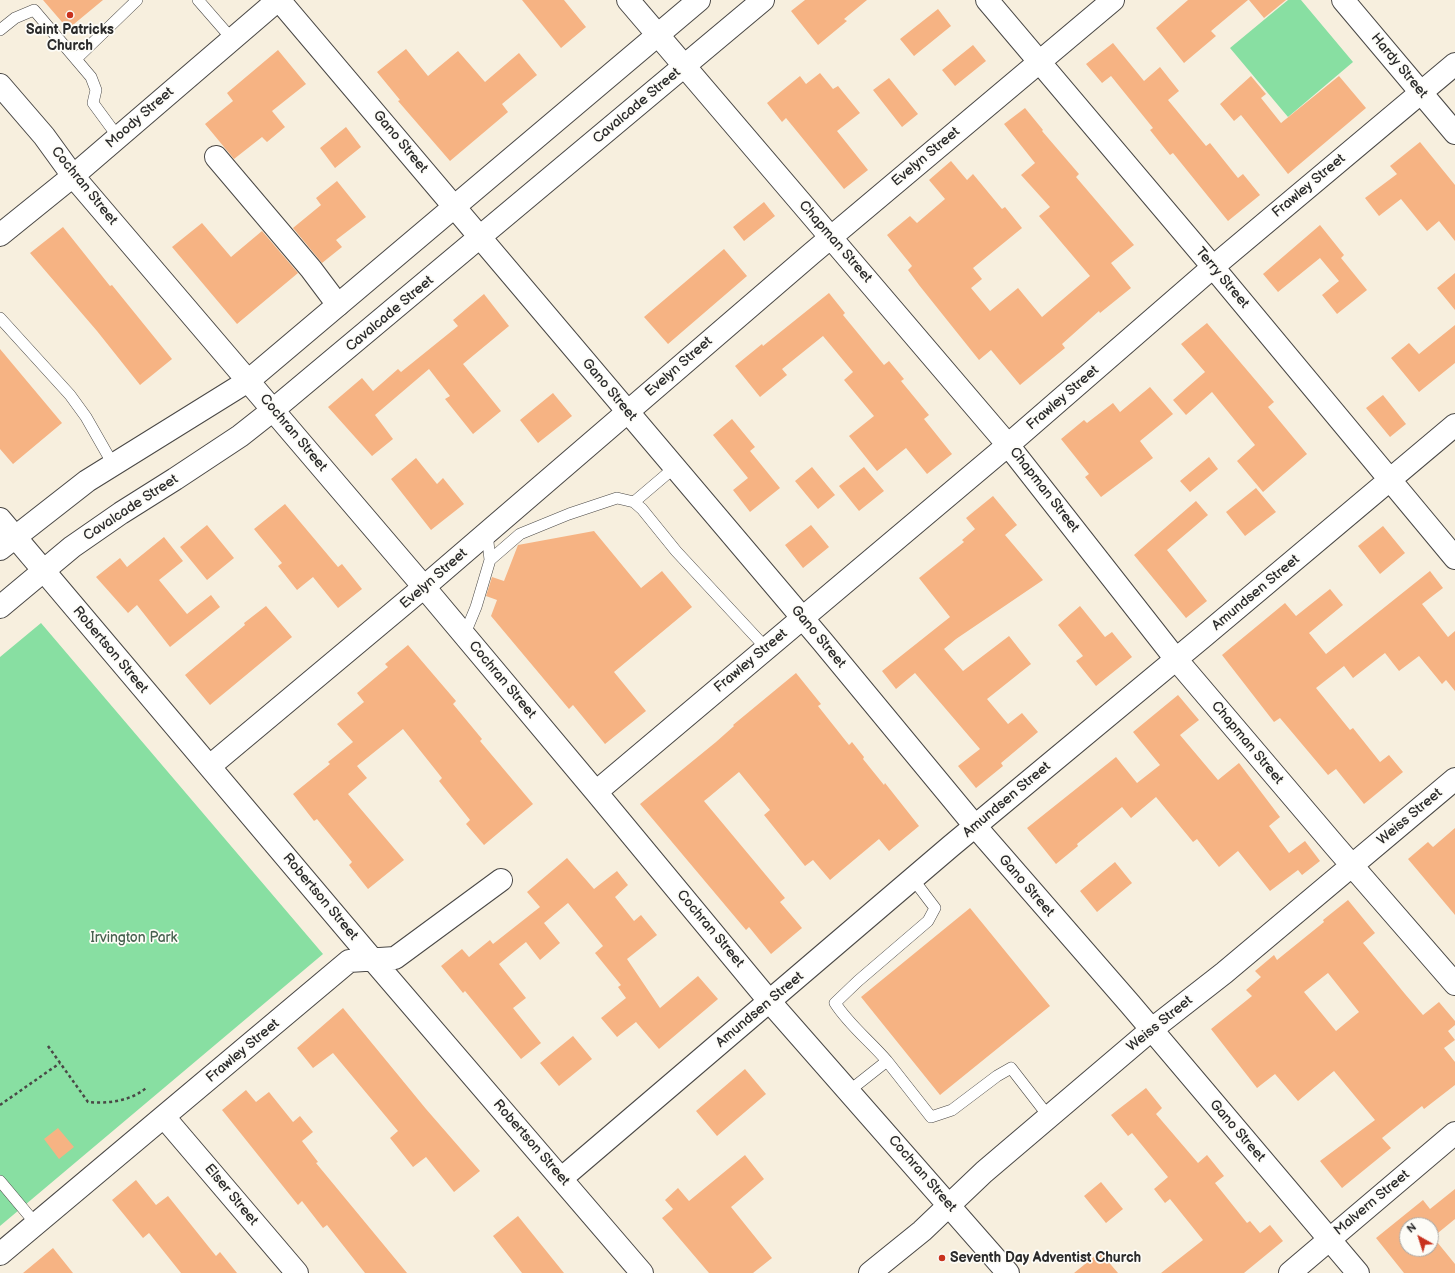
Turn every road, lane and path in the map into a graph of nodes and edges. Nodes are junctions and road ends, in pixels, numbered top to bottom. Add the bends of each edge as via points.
1 (137, 0) edge
2 (198, 0) edge
3 (279, 0) edge
4 (628, 0) edge
5 (699, 0) edge
6 (763, 0) edge
7 (987, 0) edge
8 (1113, 0) edge
9 (1343, 0) edge
10 (0, 30) edge
11 (658, 35) junction
12 (232, 39) junction
13 (76, 59) junction
14 (1039, 62) junction
15 (1455, 64) edge
16 (684, 66) junction
17 (0, 85) edge
18 (1421, 92) junction
19 (1455, 133) edge
20 (118, 137) junction
21 (216, 157) dead end
22 (73, 176) junction
23 (455, 207) junction
24 (0, 235) edge
25 (480, 238) junction
26 (831, 238) junction
27 (1213, 267) junction
28 (338, 306) junction
29 (0, 318) edge
30 (248, 381) junction
31 (273, 410) junction
32 (626, 412) junction
33 (1455, 425) edge
34 (1008, 445) junction
35 (114, 466) junction
36 (674, 468) junction
37 (1389, 482) junction
38 (634, 502) junction
39 (0, 519) edge
40 (487, 533) junction
41 (7, 543) edge
42 (1455, 558) edge
43 (490, 560) junction
44 (43, 571) junction
45 (424, 587) junction
46 (0, 607) edge
47 (802, 617) junction
48 (464, 636) junction
49 (766, 648) junction
50 (1176, 658) junction
51 (210, 766) junction
52 (1455, 779) edge
53 (596, 792) junction
54 (975, 826) junction
55 (1351, 865) junction
56 (913, 879) junction
57 (501, 880) dead end
58 (372, 960) junction
59 (1455, 984) edge
60 (770, 1002) junction
61 (1151, 1030) junction
62 (48, 1046) dead end
63 (887, 1061) junction
64 (60, 1063) junction
65 (146, 1088) dead end
66 (849, 1091) junction
67 (0, 1105) edge
68 (164, 1117) junction
69 (1049, 1117) junction
70 (1455, 1133) edge
71 (562, 1178) junction
72 (0, 1181) edge
73 (949, 1205) junction
74 (36, 1224) junction
75 (1330, 1239) junction
76 (0, 1254) edge
77 (297, 1273) edge
78 (642, 1273) edge
79 (870, 1273) edge
80 (1008, 1273) edge
81 (1290, 1273) edge
82 (1358, 1273) edge

1 - 13 lane
2 - 12 lane
3 - 12 street, Moody Street
3 - 23 street, Gano Street
4 - 11 street, Chapman Street
5 - 11 street
6 - 16 street, Cavalcade Street
7 - 14 street, Terry Street
8 - 14 street, Evelyn Street
9 - 18 street, Hardy Street
10 - 13 lane via 15,18 34,10
11 - 16 street, Chapman Street
11 - 23 street
12 - 20 street, Moody Street
13 - 20 lane via 91,77 96,90 93,103
14 - 26 street, Evelyn Street
14 - 27 street, Terry Street
15 - 18 street, Frawley Street
16 - 25 street, Cavalcade Street
16 - 26 street, Chapman Street
17 - 22 street, Cochran Street via 44,136
18 - 19 street, Hardy Street
18 - 27 street, Frawley Street
20 - 22 street, Moody Street
21 - 28 street
22 - 24 street, Moody Street
22 - 30 street, Cochran Street
23 - 25 street, Gano Street
23 - 28 street
25 - 31 street, Cavalcade Street
25 - 32 street, Gano Street
26 - 32 street, Evelyn Street
26 - 34 street, Chapman Street
27 - 34 street, Frawley Street
27 - 37 street, Terry Street
28 - 30 street
29 - 35 lane via 70,395 86,417
30 - 31 street, Cochran Street
30 - 35 street
31 - 44 street, Cavalcade Street via 72,547
31 - 45 street, Cochran Street
32 - 36 street, Gano Street
32 - 40 street, Evelyn Street
33 - 37 street, Amundsen Street
34 - 47 street, Frawley Street
34 - 50 street, Chapman Street
35 - 41 street via 87,482
36 - 38 lane
36 - 47 street, Gano Street
37 - 42 street, Terry Street
37 - 50 street, Amundsen Street
38 - 43 lane via 617,498 569,514 520,534
38 - 49 lane
39 - 41 street, Robertson Street
40 - 43 lane
40 - 45 street, Evelyn Street
41 - 44 street, Robertson Street
43 - 48 lane
44 - 46 street, Cavalcade Street
44 - 51 street, Robertson Street
45 - 48 street, Cochran Street
45 - 51 street, Evelyn Street
47 - 49 street, Frawley Street
47 - 54 street, Gano Street
48 - 53 street, Cochran Street
49 - 53 street, Frawley Street
50 - 54 street, Amundsen Street
50 - 55 street, Chapman Street
51 - 58 street, Robertson Street
52 - 55 street, Weiss Street
53 - 60 street, Cochran Street
54 - 56 street, Amundsen Street
54 - 61 street, Gano Street
55 - 59 street, Chapman Street
55 - 61 street, Weiss Street via 1224,973
56 - 60 street, Amundsen Street
56 - 63 lane via 936,908 928,921 835,1003 845,1018
57 - 58 street, Frawley Street via 395,958
58 - 68 street, Frawley Street via 349,961
58 - 71 street, Robertson Street
60 - 66 street, Cochran Street
60 - 71 street, Amundsen Street
61 - 69 street, Weiss Street
61 - 75 street, Gano Street
62 - 64 path
63 - 66 lane
63 - 69 lane via 931,1117 952,1110 1011,1068
64 - 65 path via 88,1102 106,1104 139,1094
64 - 67 path
66 - 73 street, Cochran Street
68 - 74 street, Frawley Street
68 - 77 street, Elser Street
69 - 73 street, Weiss Street
70 - 75 street, Malvern Street
71 - 78 street, Robertson Street
72 - 74 lane
73 - 79 street, Weiss Street via 922,1231
73 - 80 street, Cochran Street
74 - 76 street, Frawley Street
75 - 81 street, Malvern Street
75 - 82 street, Gano Street

